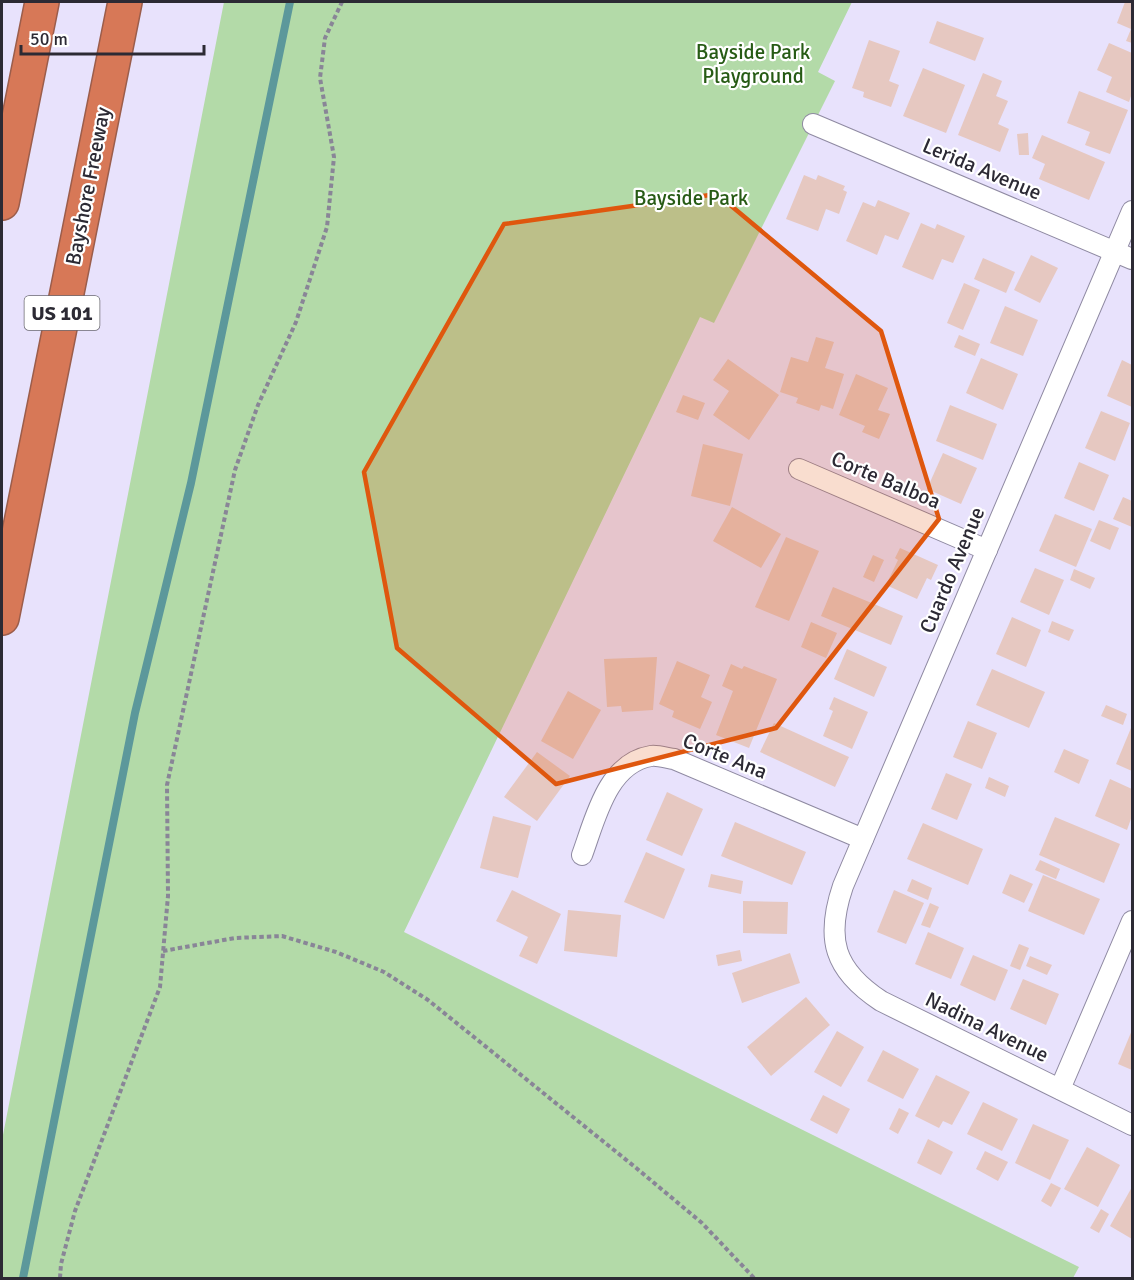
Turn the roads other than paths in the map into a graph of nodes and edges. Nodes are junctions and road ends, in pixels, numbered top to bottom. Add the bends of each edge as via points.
1 (124, 2) edge
2 (40, 13) edge
3 (2, 98) edge
4 (813, 124) dead end
5 (2, 203) edge
6 (1132, 211) edge
7 (1124, 255) edge
8 (799, 470) dead end
9 (987, 550) junction
10 (2, 618) edge
11 (863, 839) junction
12 (582, 855) dead end
13 (1132, 921) edge
14 (837, 952) joint
15 (1060, 1089) junction
16 (1132, 1125) edge

1 - 10 highway, Bayshore Freeway / US 101
2 - 3 highway
2 - 5 highway
4 - 7 street, Lerida Avenue
6 - 7 street, Cuardo Avenue
7 - 9 street, Cuardo Avenue
8 - 9 street, Corte Balboa
9 - 11 street, Cuardo Avenue
11 - 12 street, Corte Ana via 674,759 652,756 631,763 615,779 603,798
11 - 14 street, Cuardo Avenue via 836,908
13 - 15 street
14 - 15 street, Nadina Avenue via 861,988 881,1001
15 - 16 street, Nadina Avenue

